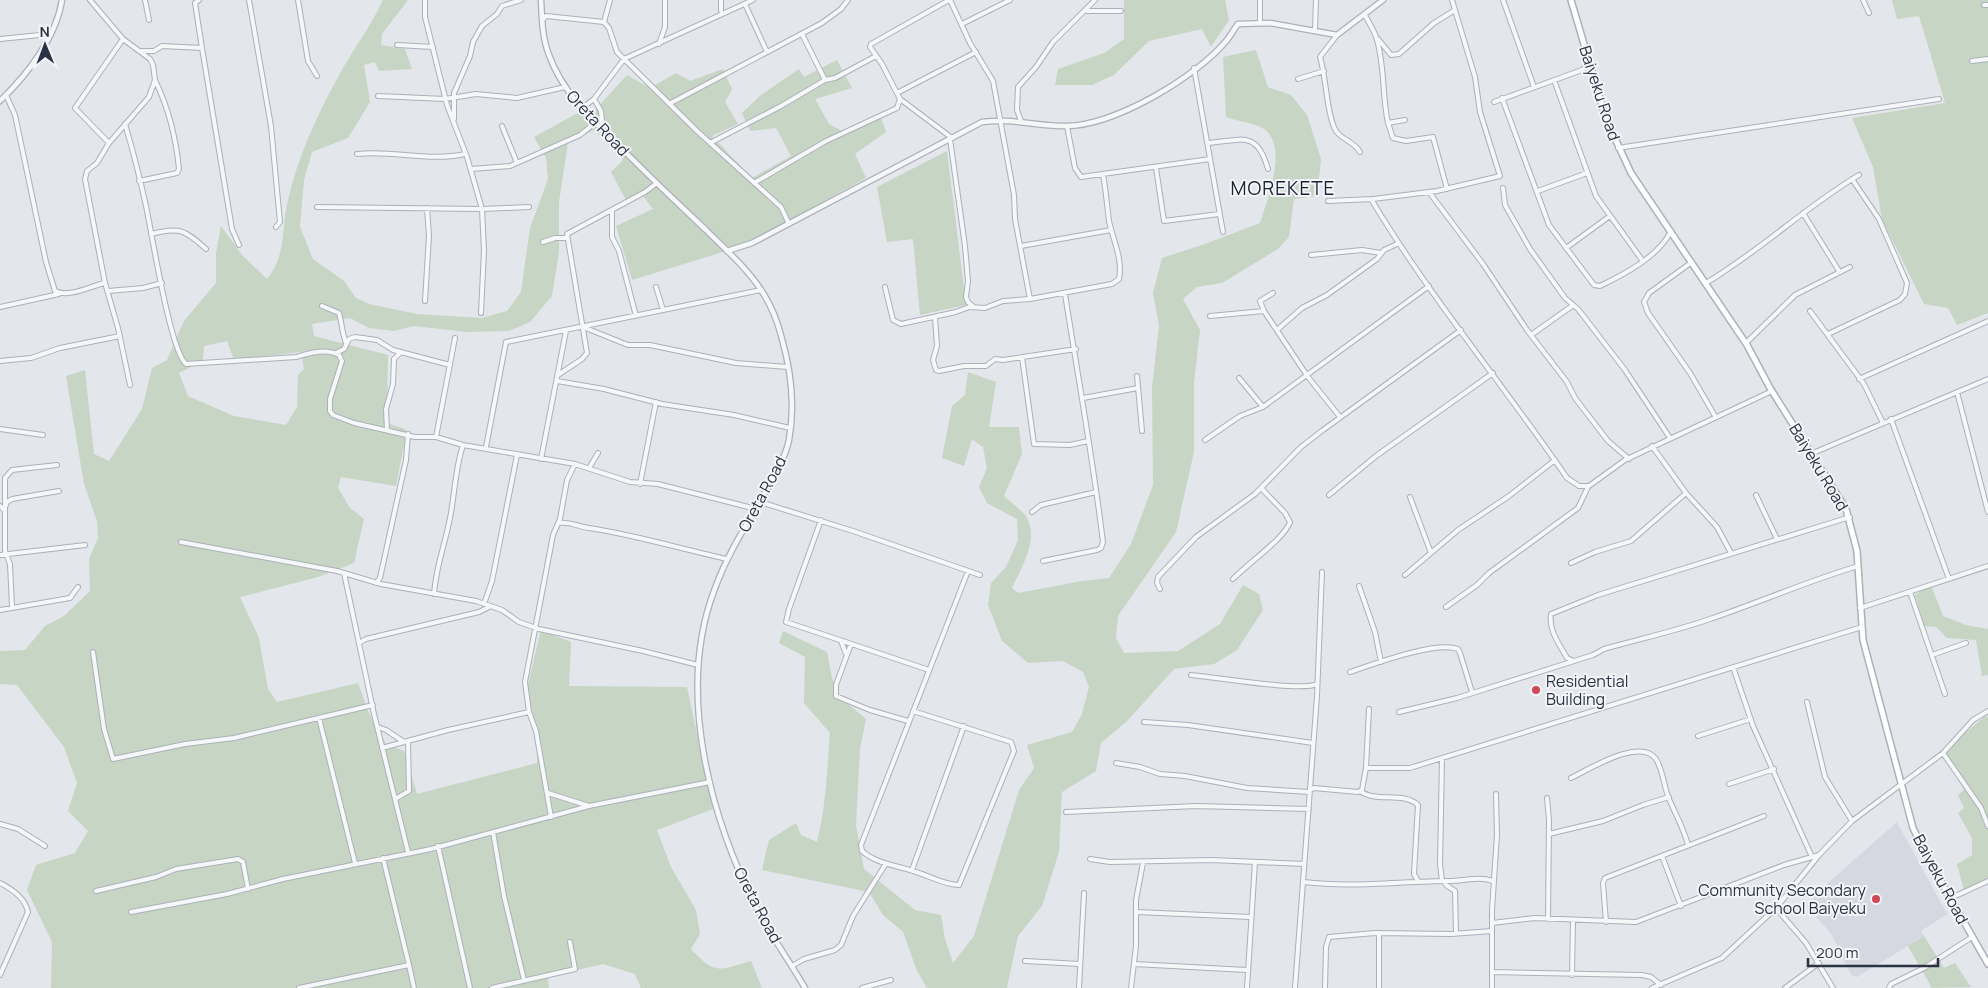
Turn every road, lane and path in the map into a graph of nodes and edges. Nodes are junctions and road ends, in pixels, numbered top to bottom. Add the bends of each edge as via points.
1 (62, 0) edge
2 (90, 0) edge
3 (145, 0) edge
4 (249, 0) edge
5 (298, 0) edge
6 (425, 0) edge
7 (500, 0) edge
8 (520, 0) edge
9 (542, 0) edge
10 (610, 0) edge
11 (665, 0) edge
12 (721, 0) edge
13 (753, 0) edge
14 (848, 0) edge
15 (950, 0) edge
16 (1010, 0) edge
17 (1095, 0) edge
18 (1260, 0) edge
19 (1316, 0) edge
20 (1383, 0) edge
21 (1452, 0) edge
22 (1503, 0) edge
23 (1571, 0) edge
24 (1863, 0) edge
25 (196, 1) edge
26 (745, 4) junction
27 (501, 7) junction
28 (1121, 10) dead end
29 (1455, 10) junction
30 (721, 11) dead end
31 (1087, 11) junction
32 (1869, 13) dead end
33 (1365, 15) junction
34 (149, 20) dead end
35 (542, 20) junction
36 (604, 22) junction
37 (1260, 22) junction
38 (962, 24) junction
39 (1315, 30) junction
40 (50, 34) junction
41 (802, 34) junction
42 (1337, 35) junction
43 (1377, 38) junction
44 (0, 39) edge
45 (123, 39) junction
46 (658, 44) junction
47 (398, 45) dead end
48 (433, 47) junction
49 (202, 48) junction
50 (140, 50) junction
51 (767, 52) junction
52 (976, 52) junction
53 (876, 56) junction
54 (624, 59) junction
55 (1988, 59) edge
56 (1972, 61) dead end
57 (1591, 67) junction
58 (1194, 68) junction
59 (1324, 71) junction
60 (317, 76) dead end
61 (1298, 79) dead end
62 (155, 80) junction
63 (825, 80) junction
64 (1554, 80) junction
65 (565, 87) junction
66 (1534, 87) junction
67 (897, 93) junction
68 (378, 96) dead end
69 (453, 96) junction
70 (2, 98) edge
71 (445, 98) junction
72 (1502, 98) junction
73 (594, 99) junction
74 (900, 99) junction
75 (1939, 99) dead end
76 (1494, 102) dead end
77 (669, 104) junction
78 (582, 108) junction
79 (1001, 120) junction
80 (1405, 120) dead end
81 (1021, 121) junction
82 (595, 123) junction
83 (1388, 123) junction
84 (125, 124) junction
85 (454, 124) junction
86 (502, 126) dead end
87 (1067, 126) junction
88 (603, 131) junction
89 (951, 139) junction
90 (109, 143) junction
91 (710, 143) junction
92 (1208, 143) junction
93 (1618, 148) junction
94 (1360, 152) dead end
95 (357, 154) dead end
96 (465, 154) junction
97 (1210, 159) junction
98 (517, 163) junction
99 (1156, 168) junction
100 (471, 169) junction
101 (1268, 170) dead end
102 (1587, 173) junction
103 (1103, 175) junction
104 (1859, 175) dead end
105 (1852, 179) junction
106 (139, 181) junction
107 (656, 183) junction
108 (754, 183) junction
109 (1502, 188) dead end
110 (1447, 189) junction
111 (1538, 191) junction
112 (1429, 192) junction
113 (1371, 199) junction
114 (1328, 201) dead end
115 (317, 207) dead end
116 (529, 207) dead end
117 (427, 208) junction
118 (482, 209) junction
119 (612, 210) junction
120 (1219, 214) junction
121 (1803, 214) junction
122 (1610, 216) junction
123 (789, 224) junction
124 (276, 227) dead end
125 (1111, 230) junction
126 (1672, 231) junction
127 (1223, 232) dead end
128 (151, 234) junction
129 (566, 238) junction
130 (1677, 239) junction
131 (1666, 240) junction
132 (543, 242) dead end
133 (1397, 244) junction
134 (239, 245) dead end
135 (1020, 246) junction
136 (1566, 248) junction
137 (206, 249) dead end
138 (727, 251) junction
139 (1381, 253) junction
140 (1311, 255) dead end
141 (1642, 260) junction
142 (1692, 262) junction
143 (1850, 267) dead end
144 (1839, 272) junction
145 (105, 283) junction
146 (162, 283) junction
147 (1706, 283) junction
148 (656, 286) dead end
149 (1429, 286) junction
150 (885, 287) dead end
151 (108, 290) junction
152 (761, 290) junction
153 (1273, 293) dead end
154 (60, 294) junction
155 (1066, 294) junction
156 (0, 299) edge
157 (1030, 299) junction
158 (425, 301) dead end
159 (322, 306) dead end
160 (1572, 306) junction
161 (1, 307) edge
162 (974, 307) junction
163 (663, 310) junction
164 (1264, 310) junction
165 (1810, 311) dead end
166 (481, 313) dead end
167 (636, 316) junction
168 (1210, 316) dead end
169 (936, 317) junction
170 (1988, 321) edge
171 (582, 327) junction
172 (1277, 330) junction
173 (1461, 330) junction
174 (566, 331) junction
175 (1828, 334) junction
176 (1531, 335) junction
177 (120, 336) junction
178 (454, 338) dead end
179 (346, 343) junction
180 (1746, 343) junction
181 (1076, 349) junction
182 (402, 351) junction
183 (336, 353) junction
184 (1022, 357) junction
185 (0, 361) edge
186 (450, 365) junction
187 (788, 367) junction
188 (1493, 373) junction
189 (558, 375) junction
190 (1137, 376) dead end
191 (1307, 376) junction
192 (1239, 378) dead end
193 (1859, 378) junction
194 (1988, 379) edge
195 (557, 380) junction
196 (130, 385) dead end
197 (1138, 388) junction
198 (1772, 391) junction
199 (1957, 392) junction
200 (1083, 398) junction
201 (656, 402) junction
202 (1262, 407) junction
203 (1716, 416) junction
204 (1340, 417) junction
205 (1891, 419) junction
206 (1883, 423) junction
207 (790, 428) junction
208 (0, 429) edge
209 (387, 430) junction
210 (1142, 431) dead end
211 (43, 434) dead end
212 (410, 436) junction
213 (436, 437) junction
214 (1670, 438) junction
215 (1205, 440) dead end
216 (1088, 441) junction
217 (463, 445) junction
218 (1655, 446) junction
219 (486, 447) junction
220 (598, 453) dead end
221 (1812, 453) junction
222 (517, 454) junction
223 (1622, 454) junction
224 (541, 459) junction
225 (1628, 459) junction
226 (1555, 460) junction
227 (1622, 462) junction
228 (575, 464) junction
229 (56, 465) dead end
230 (588, 468) junction
231 (640, 484) junction
232 (1588, 486) junction
233 (1261, 488) junction
234 (59, 491) dead end
235 (1096, 492) junction
236 (1686, 493) junction
237 (1329, 495) dead end
238 (1756, 495) dead end
239 (1410, 497) dead end
240 (760, 502) junction
241 (0, 506) edge
242 (756, 509) junction
243 (4, 510) junction
244 (1032, 512) dead end
245 (1988, 512) edge
246 (1850, 517) junction
247 (820, 520) junction
248 (559, 523) junction
249 (1777, 539) junction
250 (181, 542) dead end
251 (86, 545) dead end
252 (1431, 553) junction
253 (1731, 553) junction
254 (6, 554) junction
255 (0, 555) edge
256 (727, 559) junction
257 (1043, 561) dead end
258 (1571, 563) dead end
259 (1858, 566) junction
260 (1988, 566) edge
261 (968, 571) junction
262 (1322, 572) dead end
263 (344, 573) junction
264 (980, 575) dead end
265 (1405, 575) dead end
266 (380, 578) junction
267 (1233, 579) dead end
268 (1949, 579) junction
269 (376, 583) junction
270 (381, 584) junction
271 (1359, 586) dead end
272 (78, 587) dead end
273 (1160, 588) dead end
274 (1910, 592) junction
275 (434, 594) junction
276 (484, 604) junction
277 (491, 606) junction
278 (12, 607) junction
279 (1446, 607) dead end
280 (1860, 608) junction
281 (0, 610) edge
282 (1862, 627) junction
283 (536, 628) junction
284 (841, 641) junction
285 (359, 643) junction
286 (1966, 643) dead end
287 (851, 644) junction
288 (93, 652) dead end
289 (846, 654) junction
290 (1932, 655) junction
291 (1567, 658) junction
292 (1574, 660) junction
293 (1382, 662) junction
294 (1565, 664) junction
295 (698, 665) junction
296 (1733, 667) junction
297 (929, 670) junction
298 (1350, 672) dead end
299 (1192, 675) dead end
300 (1317, 684) junction
301 (1311, 687) junction
302 (1317, 691) junction
303 (1472, 692) junction
304 (1945, 694) dead end
305 (1807, 702) dead end
306 (373, 705) junction
307 (1369, 709) dead end
308 (913, 711) junction
309 (1988, 711) edge
310 (529, 712) junction
311 (1399, 712) dead end
312 (318, 718) junction
313 (1751, 719) junction
314 (908, 721) junction
315 (1144, 722) dead end
316 (964, 726) junction
317 (378, 727) junction
318 (1698, 736) dead end
319 (406, 741) junction
320 (1313, 743) junction
321 (382, 748) junction
322 (1944, 753) junction
323 (1442, 759) junction
324 (1116, 763) dead end
325 (1366, 768) junction
326 (1774, 769) junction
327 (1571, 778) dead end
328 (710, 782) junction
329 (1729, 784) dead end
330 (1901, 784) junction
331 (1311, 789) junction
332 (1360, 791) junction
333 (548, 793) junction
334 (1496, 794) dead end
335 (1669, 797) junction
336 (1547, 798) dead end
337 (395, 799) junction
338 (576, 801) junction
339 (589, 806) junction
340 (578, 809) junction
341 (1309, 809) junction
342 (1066, 812) dead end
343 (551, 816) junction
344 (1764, 816) dead end
345 (1852, 821) junction
346 (0, 824) edge
347 (1549, 825) junction
348 (1988, 826) edge
349 (1556, 831) junction
350 (493, 832) junction
351 (1549, 834) junction
352 (1688, 845) junction
353 (45, 846) dead end
354 (438, 846) junction
355 (408, 852) junction
356 (1819, 855) junction
357 (1662, 856) junction
358 (1812, 857) junction
359 (383, 858) junction
360 (1804, 858) junction
361 (1090, 859) dead end
362 (1255, 862) junction
363 (1143, 863) junction
364 (355, 864) junction
365 (886, 864) junction
366 (1304, 864) junction
367 (1811, 866) junction
368 (912, 870) junction
369 (1418, 881) junction
370 (1443, 881) junction
371 (1493, 881) junction
372 (1988, 881) edge
373 (0, 882) edge
374 (1304, 882) junction
375 (248, 888) junction
376 (96, 892) dead end
377 (1084, 893) dead end
378 (1951, 898) junction
379 (1681, 906) junction
380 (1776, 908) junction
381 (131, 912) dead end
382 (1136, 912) junction
383 (1250, 917) junction
384 (1548, 919) junction
385 (1573, 920) junction
386 (1606, 922) junction
387 (1492, 923) junction
388 (1492, 931) junction
389 (1379, 933) junction
390 (1456, 933) junction
391 (1972, 937) junction
392 (570, 942) dead end
393 (1025, 961) dead end
394 (1819, 963) junction
395 (1080, 964) junction
396 (1134, 964) junction
397 (1988, 964) edge
398 (409, 965) junction
399 (792, 966) junction
400 (1246, 970) junction
401 (1492, 972) junction
402 (0, 975) edge
403 (1572, 975) junction
404 (524, 980) junction
405 (890, 980) dead end
406 (1660, 985) junction
407 (872, 987) edge
408 (299, 988) edge
409 (414, 988) edge
410 (470, 988) edge
411 (492, 988) edge
412 (805, 988) edge
413 (862, 988) edge
414 (1079, 988) edge
415 (1131, 988) edge
416 (1246, 988) edge
417 (1295, 988) edge
418 (1325, 988) edge
419 (1379, 988) edge
420 (1492, 988) edge
421 (1652, 988) edge
422 (1784, 988) edge
423 (1833, 988) edge
424 (1889, 988) edge

1 - 40 street
2 - 45 street
3 - 34 street
4 - 124 street via 276,174 280,222
5 - 60 street via 308,61
6 - 48 street via 425,17
7 - 27 street
8 - 27 street
9 - 35 street, Oreta Road
10 - 36 street
11 - 46 street via 665,27
12 - 30 street
13 - 26 street
14 - 41 street via 841,10
15 - 38 street
15 - 53 street via 871,44 870,49
16 - 38 street
17 - 31 street
18 - 37 street
19 - 39 street
20 - 33 street
21 - 29 street
22 - 66 street
23 - 57 main road, Baiyeku Road
24 - 32 street
25 - 49 street
26 - 46 street
26 - 51 street
27 - 69 street via 482,26 472,42 470,56
28 - 31 street
29 - 43 street via 1434,23 1399,54 1391,55
29 - 110 street via 1475,77 1480,112 1500,176
31 - 81 street via 1053,42 1018,87 1017,113
33 - 42 street
33 - 43 street
35 - 36 street via 546,16
35 - 65 street, Oreta Road via 548,54
36 - 54 street via 617,52
37 - 39 street
37 - 58 street via 1238,24 1227,41
38 - 52 street
39 - 42 street
40 - 44 street
40 - 70 street via 36,57
41 - 51 street
41 - 63 street
42 - 59 street via 1321,54
43 - 83 street
45 - 50 street
45 - 90 street via 75,108
46 - 54 street
47 - 48 street
48 - 71 street
49 - 50 street via 162,46 154,51
49 - 134 street via 230,220
50 - 62 street via 154,65
51 - 77 street
52 - 67 street
52 - 79 street via 993,80
53 - 63 street via 836,78
53 - 67 street
54 - 73 street
54 - 77 street
55 - 56 street
57 - 64 street
57 - 93 main road, Baiyeku Road via 1606,120
58 - 87 street via 1151,98 1112,117
58 - 92 street
59 - 61 street
59 - 94 street via 1334,126
62 - 84 street via 149,97
62 - 106 street via 168,110 179,169 177,173
63 - 91 street
64 - 66 street
64 - 102 street
65 - 69 street via 517,98 476,94
65 - 78 street, Oreta Road
66 - 72 street
67 - 74 street
68 - 71 street
69 - 71 street
69 - 85 street
70 - 154 street via 15,115 46,262 55,291
71 - 85 street
72 - 76 street
72 - 111 street
73 - 78 street
73 - 88 street via 601,111
74 - 89 street
74 - 108 street via 897,108 826,142
75 - 93 street
77 - 91 street
78 - 82 street, Oreta Road
79 - 81 street
79 - 89 street via 982,122
79 - 135 street
80 - 83 street
81 - 87 street
82 - 88 street, Oreta Road
82 - 98 street via 580,135
83 - 110 street via 1393,138 1398,141 1433,137
84 - 90 street
84 - 106 street
85 - 96 street
86 - 98 street
87 - 103 street via 1078,175
88 - 107 street, Oreta Road
89 - 123 street
89 - 162 street via 968,276 966,297
90 - 145 street via 101,158 87,171 85,179
91 - 108 street
92 - 97 street
92 - 101 street via 1252,141 1262,151
93 - 126 main road, Baiyeku Road via 1631,173
95 - 96 street via 377,152 443,157
96 - 100 street
97 - 99 street
97 - 120 street
98 - 100 street
99 - 103 street
99 - 120 street via 1164,221
100 - 118 street
102 - 111 street
102 - 122 street via 1596,196
103 - 125 street
104 - 105 street
105 - 121 street
105 - 175 street via 1885,230 1907,278 1905,294 1900,300
106 - 128 street
107 - 119 street
107 - 138 street, Oreta Road
108 - 123 street via 781,207
109 - 160 street via 1505,205 1530,249
110 - 112 street
111 - 136 street via 1549,225
112 - 113 street
112 - 176 street
113 - 114 street
113 - 133 street
115 - 117 street
116 - 118 street
117 - 118 street
117 - 158 street via 429,236
118 - 166 street
119 - 129 street via 569,232
119 - 167 street via 612,237 619,251
120 - 127 street
121 - 144 street
121 - 147 street via 1740,263
122 - 136 street
122 - 141 street
123 - 138 street via 752,243
125 - 135 street
125 - 155 street via 1118,252 1119,279 1107,286
126 - 130 main road, Baiyeku Road
126 - 131 street
128 - 137 street via 176,229
128 - 146 street
129 - 132 street
129 - 171 street
130 - 131 street
130 - 142 main road, Baiyeku Road
131 - 141 street
133 - 139 street
133 - 149 street
135 - 157 street
136 - 141 street via 1598,286
138 - 152 street, Oreta Road
139 - 140 street via 1362,250
139 - 172 street via 1345,282 1302,308
142 - 147 main road, Baiyeku Road
142 - 203 street via 1649,293 1644,302
143 - 144 street
144 - 180 street via 1795,295
145 - 151 street
145 - 154 street
146 - 151 street via 143,288
146 - 183 street via 177,352 186,364 296,357 313,352
147 - 180 main road, Baiyeku Road
148 - 163 street
149 - 173 street via 1437,302
149 - 191 street
150 - 169 street via 896,323
151 - 177 street
152 - 163 street
152 - 187 street, Oreta Road via 775,318
153 - 164 street via 1260,301
154 - 161 street
155 - 157 street
155 - 181 street
156 - 161 street
157 - 162 street via 1003,301 985,308
159 - 179 street via 339,313
160 - 176 street
160 - 214 street via 1578,309 1625,370
162 - 169 street
163 - 167 street
164 - 168 street
164 - 172 street
165 - 175 street
167 - 171 street
169 - 184 street via 936,370 986,366 995,359
170 - 193 street
171 - 174 street
171 - 187 street via 628,345 650,345 736,362
171 - 189 street via 587,353 582,360
172 - 191 street
173 - 188 street
173 - 204 street
174 - 189 street
174 - 219 street via 506,342
175 - 193 street
176 - 223 street via 1574,398
177 - 185 street via 60,348 31,358
177 - 196 street
178 - 186 street
179 - 182 street via 352,337 374,339 392,350
179 - 183 street via 344,349
180 - 198 main road, Baiyeku Road
181 - 184 street
181 - 200 street
182 - 186 street
182 - 209 street via 394,359 393,384 386,409
183 - 209 street via 342,361 330,399 331,414
184 - 216 street via 1034,444 1070,445
186 - 213 street
187 - 207 street, Oreta Road
188 - 226 street
188 - 237 street via 1376,456
189 - 195 street
190 - 197 street
191 - 202 street
191 - 204 street
192 - 202 street
193 - 206 street
194 - 199 street
195 - 201 street
195 - 224 street
197 - 200 street
197 - 210 street
198 - 203 street
198 - 221 main road, Baiyeku Road
199 - 205 street
199 - 245 street
200 - 216 street
201 - 207 street
201 - 231 street
202 - 215 street via 1240,416
203 - 214 street
204 - 233 street via 1301,447
205 - 206 street
205 - 268 street
206 - 221 street
207 - 240 street, Oreta Road via 777,470
208 - 211 street
209 - 212 street
212 - 213 street
212 - 266 street
213 - 217 street
214 - 218 street
216 - 235 street
217 - 219 street
217 - 275 street via 448,527 437,562
218 - 225 street
218 - 236 street
219 - 222 street
220 - 230 street
221 - 246 main road, Baiyeku Road
222 - 224 street
222 - 276 street via 492,581
223 - 225 street
223 - 227 street
224 - 228 street
225 - 227 street
226 - 232 street via 1572,482
226 - 252 street
227 - 232 street
228 - 230 street
228 - 248 street via 567,480
229 - 243 street via 9,472 5,478
230 - 231 street
231 - 242 street via 664,485
232 - 279 street via 1578,508
233 - 267 street via 1285,512 1290,522 1287,531
233 - 273 street via 1178,554 1158,577
234 - 243 street via 12,499
235 - 244 street via 1041,505
235 - 257 street via 1103,542 1101,548
236 - 253 street via 1717,527
236 - 258 street via 1631,540
238 - 249 street
239 - 252 street
240 - 242 street, Oreta Road
240 - 247 street
241 - 243 street
242 - 256 street, Oreta Road
243 - 254 street
246 - 249 street
246 - 259 main road, Baiyeku Road
247 - 261 street
247 - 284 street via 786,622
248 - 256 street via 621,532
248 - 283 street via 553,535
249 - 253 street
250 - 263 street
251 - 254 street
252 - 265 street
253 - 291 street via 1584,600 1551,614 1551,628
254 - 255 street
254 - 278 street via 10,564
256 - 295 street, Oreta Road via 703,626
259 - 280 main road, Baiyeku Road
259 - 292 street via 1708,620
260 - 268 street
261 - 264 street
261 - 297 street
262 - 300 street
263 - 269 street
263 - 285 street
266 - 269 street
266 - 270 street
268 - 274 street
269 - 270 street
270 - 275 street
271 - 293 street
272 - 278 street via 70,598
274 - 280 street
274 - 290 street
275 - 276 street
276 - 277 street
277 - 283 street
277 - 285 street via 479,612 372,637
278 - 281 street
280 - 282 main road, Baiyeku Road
282 - 296 street
282 - 330 main road, Baiyeku Road
283 - 295 street
283 - 310 street via 525,682
284 - 287 street
284 - 289 street
285 - 306 street
286 - 290 street
287 - 289 street
287 - 297 street
288 - 312 street via 104,729 113,758 234,738
289 - 314 street via 836,685 836,696
290 - 304 street
291 - 292 street
291 - 294 street
292 - 294 street
293 - 298 street
293 - 303 street via 1436,647 1455,648 1460,653
294 - 303 street
295 - 328 street, Oreta Road via 696,703
296 - 313 street
296 - 323 street
297 - 308 street
299 - 301 street
300 - 301 street
300 - 302 street
301 - 302 street
302 - 320 street
303 - 311 street
305 - 345 street via 1825,777
306 - 312 street
306 - 317 street
307 - 325 street
308 - 314 street
308 - 316 street
309 - 322 street via 1973,720
310 - 319 street
310 - 333 street
312 - 364 street
313 - 318 street
313 - 326 street
314 - 365 street via 861,845 862,851
315 - 320 street
316 - 368 street
316 - 368 street via 1011,742 1014,751 961,884 955,885
317 - 319 street
317 - 321 street
319 - 321 street
319 - 337 street via 408,791
320 - 331 street
321 - 337 street
322 - 330 street
322 - 348 street via 1981,808
323 - 325 street via 1405,769
323 - 370 street via 1440,864
324 - 331 street via 1232,786
325 - 332 street via 1364,787
326 - 329 street
326 - 358 street
327 - 335 street via 1618,756 1642,750 1655,758
328 - 339 street
328 - 399 street, Oreta Road via 732,854 758,911
330 - 345 street
330 - 378 main road, Baiyeku Road via 1920,843
331 - 332 street
331 - 341 street
332 - 369 street via 1369,796 1407,799 1418,805 1414,874
333 - 338 street
333 - 343 street
334 - 371 street
335 - 349 street via 1603,821
335 - 352 street via 1684,828
336 - 347 street
337 - 355 street
338 - 339 street
338 - 340 street
339 - 340 street
340 - 343 street
341 - 342 street via 1196,806
341 - 366 street
343 - 350 street
344 - 352 street
345 - 356 street
346 - 353 street via 18,829
347 - 349 street
347 - 351 street
349 - 351 street
350 - 354 street
350 - 404 street
351 - 384 street
352 - 357 street
354 - 355 street
354 - 410 street
355 - 359 street
356 - 358 street
356 - 367 street
357 - 379 street
357 - 386 street via 1603,880
358 - 360 street
359 - 364 street
359 - 398 street
360 - 367 street
360 - 379 street
361 - 363 street
362 - 363 street
362 - 366 street
362 - 383 street
363 - 382 street
364 - 375 street
365 - 368 street
365 - 399 street via 853,916 841,945 835,950 804,958
366 - 374 street
367 - 380 street
369 - 370 street
369 - 374 street via 1362,884
370 - 371 street via 1477,878
370 - 390 street via 1455,891
371 - 387 street
372 - 378 street
373 - 402 street via 22,900 28,912
374 - 417 street
375 - 376 street via 243,862 238,859 176,869
375 - 381 street
377 - 395 street
378 - 391 main road, Baiyeku Road
379 - 386 street via 1636,922
380 - 394 street
380 - 406 street via 1722,958
382 - 383 street
382 - 396 street
383 - 400 street
384 - 385 street
384 - 387 street
385 - 386 street
385 - 403 street
387 - 388 street
388 - 390 street
388 - 401 street
389 - 390 street
389 - 418 street via 1329,937
389 - 419 street
391 - 397 main road, Baiyeku Road
391 - 424 street
392 - 404 street via 576,968
393 - 395 street
394 - 422 street
394 - 423 street
395 - 414 street
396 - 400 street
396 - 415 street
398 - 408 street
398 - 409 street
399 - 412 street, Oreta Road
400 - 416 street
401 - 403 street
401 - 420 street
403 - 406 street via 1642,975 1651,977
404 - 411 street
405 - 407 street
406 - 421 street
407 - 413 street

